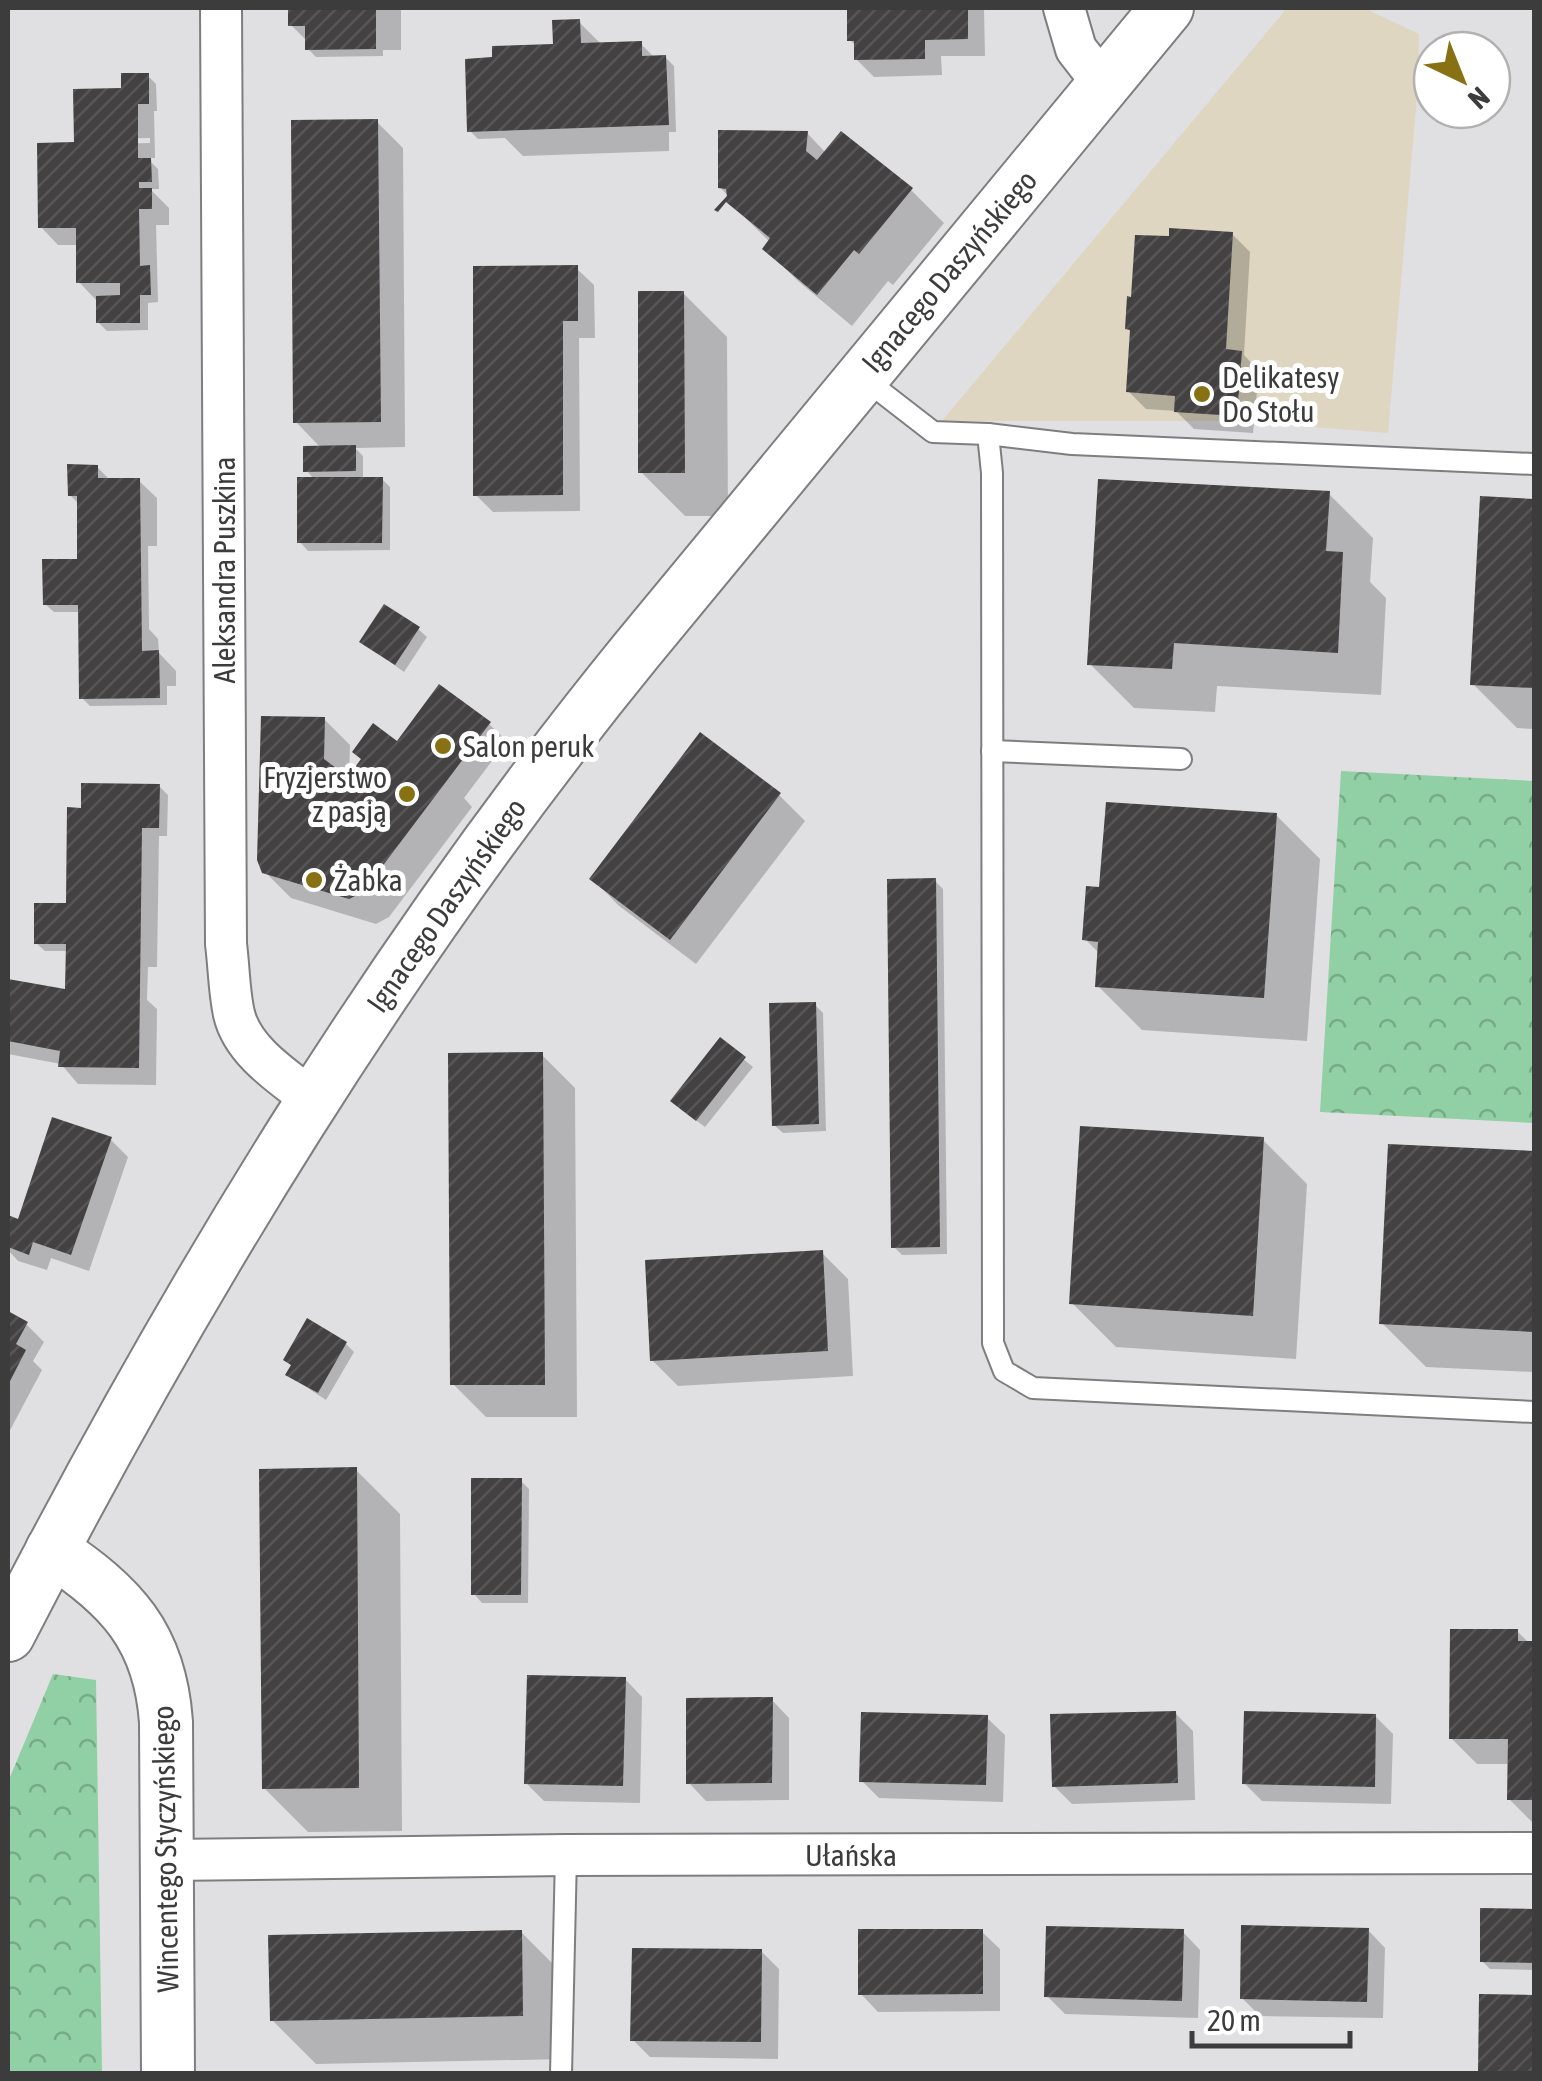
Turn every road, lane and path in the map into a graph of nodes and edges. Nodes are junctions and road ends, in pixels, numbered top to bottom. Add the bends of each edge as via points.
1 (221, 8) edge
2 (1064, 8) edge
3 (1167, 8) edge
4 (1104, 84) junction
5 (862, 376) junction
6 (988, 434) junction
7 (1534, 464) edge
8 (992, 751) junction
9 (1181, 759) dead end
10 (312, 1100) junction
11 (1534, 1412) edge
12 (52, 1550) junction
13 (8, 1635) edge
14 (1534, 1852) edge
15 (566, 1856) junction
16 (168, 1860) junction
17 (168, 2074) edge
18 (561, 2074) edge

1 - 10 street, Aleksandra Puszkina via 226,944 244,1036
2 - 4 street via 1076,50
3 - 4 street, Ignacego Daszyńskiego
4 - 5 street, Ignacego Daszyńskiego
5 - 6 lane via 933,432
5 - 10 street, Ignacego Daszyńskiego via 564,740
6 - 7 lane via 1072,444
6 - 8 lane
8 - 9 lane
8 - 11 lane via 993,1343 1004,1371 1033,1388
10 - 12 street, Ignacego Daszyńskiego
12 - 13 street, Ignacego Daszyńskiego
12 - 16 street, Wincentego Styczyńskiego via 114,1597 154,1659 166,1722
14 - 15 street, Ułańska
15 - 16 street, Ułańska
15 - 18 lane
16 - 17 street, Wincentego Styczyńskiego

